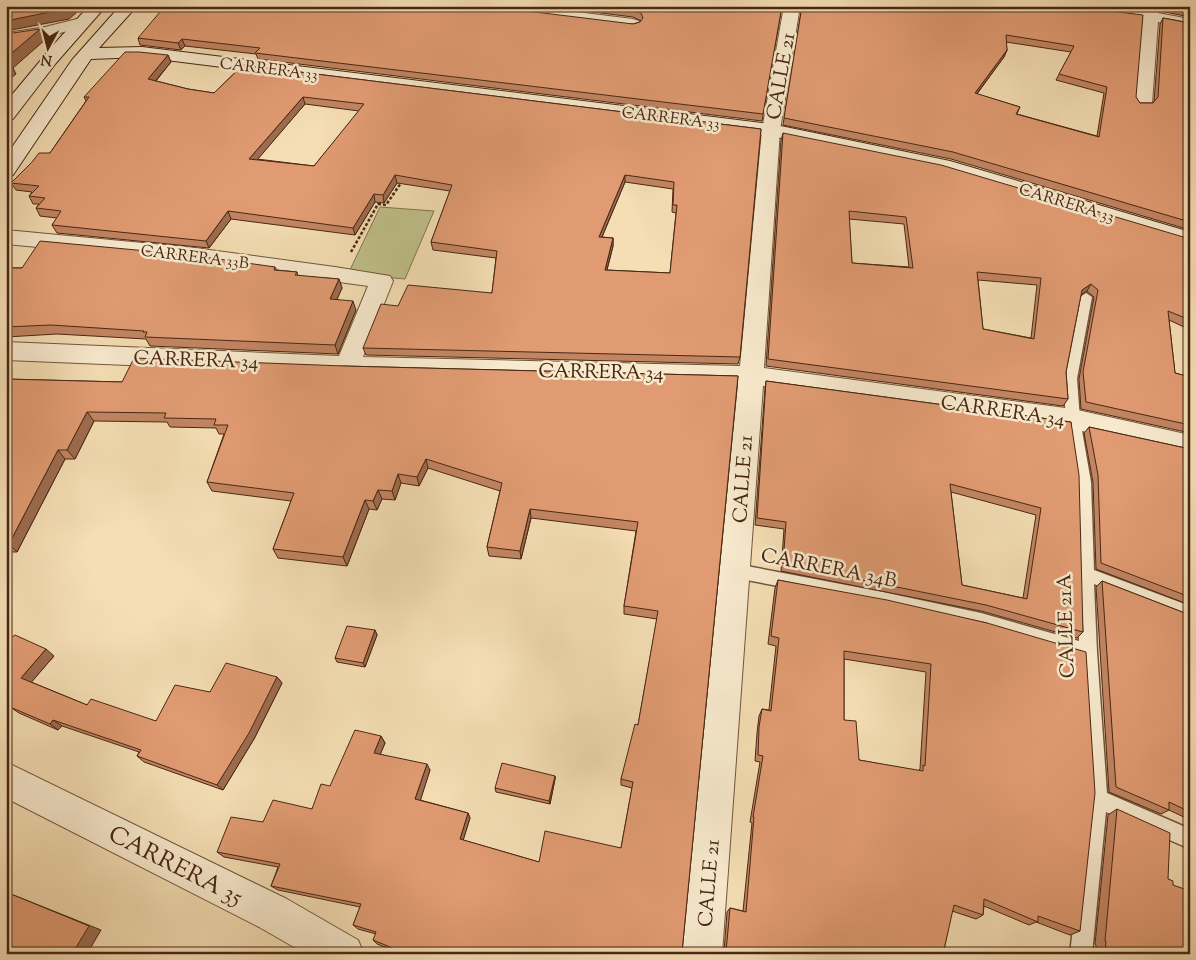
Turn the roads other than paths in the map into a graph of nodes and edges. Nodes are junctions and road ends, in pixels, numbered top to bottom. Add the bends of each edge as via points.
1 (98, 6) edge
2 (129, 6) edge
3 (487, 6) edge
4 (792, 6) edge
5 (1067, 6) edge
6 (1151, 11) edge
7 (81, 22) junction
8 (633, 24) edge
9 (1190, 24) edge
10 (106, 29) junction
11 (6, 38) edge
12 (88, 51) junction
13 (142, 52) junction
14 (1143, 104) edge
15 (6, 115) edge
16 (771, 130) junction
17 (6, 170) edge
18 (6, 238) edge
19 (1190, 239) edge
20 (1086, 297) edge
21 (6, 351) edge
22 (347, 365) junction
23 (750, 375) junction
24 (1072, 419) junction
25 (1190, 444) edge
26 (736, 571) junction
27 (1086, 574) junction
28 (1190, 614) edge
29 (1088, 652) junction
30 (6, 779) edge
31 (1098, 799) junction
32 (1190, 839) edge
33 (344, 954) edge
34 (702, 954) edge
35 (1081, 954) edge

1 - 7 street
2 - 10 street
3 - 8 street
4 - 16 street, CALLE 21
5 - 6 street
6 - 9 street
6 - 14 street
7 - 11 street via 41,34
7 - 15 street
10 - 12 street
10 - 13 street
12 - 13 street, CARRERA 33
12 - 17 street
13 - 16 street, CARRERA 33
16 - 19 street, CARRERA 33 via 942,165
16 - 23 street, CALLE 21
18 - 22 street, CARRERA 33B via 208,257 382,281
20 - 24 lane, CALLE 21A via 1070,379
21 - 22 street, CARRERA 34
22 - 23 street, CARRERA 34
23 - 24 street, CARRERA 34
23 - 26 street, CALLE 21
24 - 25 street, CARRERA 34
24 - 27 lane, CALLE 21A via 1083,482
26 - 29 lane, CARRERA 34B via 980,621
26 - 34 street, CALLE 21
27 - 28 lane
27 - 29 lane, CALLE 21A
29 - 31 lane, CALLE 21A
30 - 33 street, CARRERA 35 via 273,913
31 - 32 lane
31 - 35 lane, CALLE 21A

